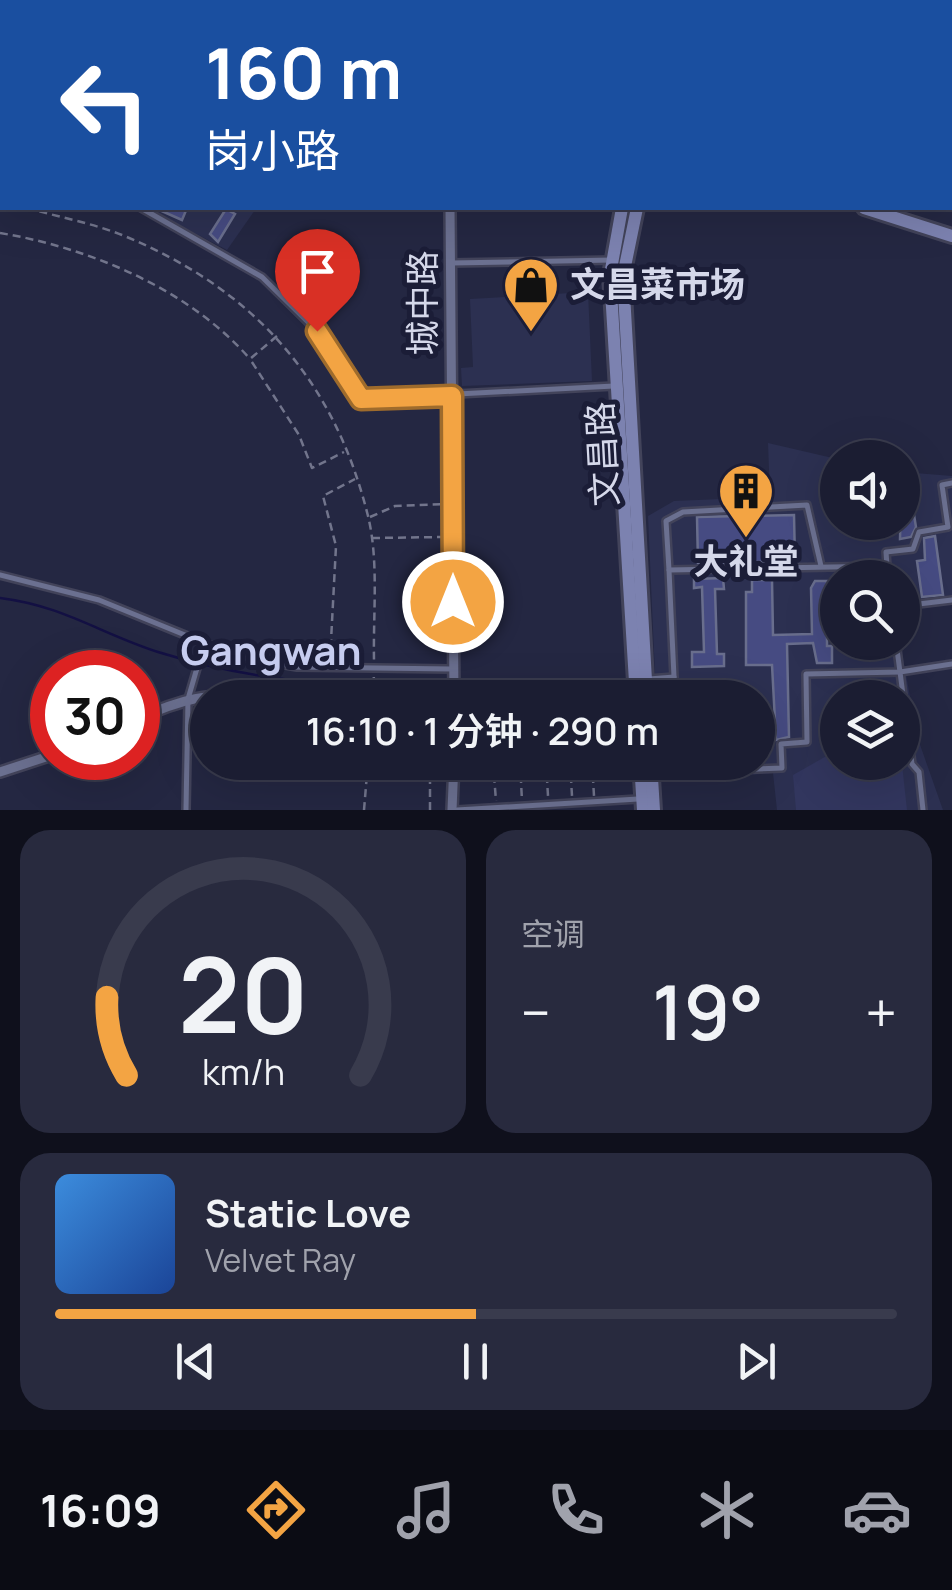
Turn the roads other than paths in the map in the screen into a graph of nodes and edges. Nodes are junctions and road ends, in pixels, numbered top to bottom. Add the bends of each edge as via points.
1 (144, 210) edge
2 (450, 210) edge
3 (622, 210) edge
4 (637, 210) edge
5 (870, 210) edge
6 (952, 236) edge
7 (612, 260) junction
8 (451, 263) junction
9 (616, 386) junction
10 (452, 396) junction
11 (952, 484) edge
12 (886, 560) edge
13 (820, 561) edge
14 (820, 566) edge
15 (669, 570) junction
16 (0, 575) edge
17 (952, 600) edge
18 (920, 604) edge
19 (204, 644) junction
20 (898, 660) edge
21 (952, 664) edge
22 (453, 669) junction
23 (900, 672) junction
24 (674, 678) joint
25 (646, 679) joint
26 (453, 680) edge
27 (635, 680) edge
28 (188, 699) junction
29 (160, 710) edge
30 (30, 762) edge
31 (775, 768) edge
32 (0, 772) edge
33 (454, 780) edge
34 (652, 780) edge
35 (643, 804) edge
36 (523, 808) edge
37 (496, 809) edge
38 (186, 810) edge
39 (454, 810) edge
40 (654, 810) edge
41 (924, 810) edge

1 - 10 lane via 262,277 317,331 361,399
2 - 8 street, 城中路
3 - 7 main road, 文昌路
4 - 25 main road, 文昌路 via 622,276
5 - 6 main road
7 - 8 lane
7 - 9 main road, 文昌路
8 - 10 street, 城中路
9 - 10 lane
9 - 27 main road, 文昌路
10 - 22 street, 城中路
11 - 12 lane via 942,485 948,527 919,532 912,549 886,552
13 - 15 lane via 808,505 683,512 666,522
14 - 15 lane
15 - 24 lane
16 - 19 lane via 99,600
17 - 18 lane
19 - 22 lane via 239,657 329,667
19 - 28 lane
20 - 23 lane
21 - 23 lane
22 - 26 street, 城中路
23 - 31 lane via 806,674 806,742 781,744 782,768
23 - 41 lane
24 - 25 lane
28 - 29 street
28 - 38 lane
30 - 32 street
33 - 39 street
34 - 40 main road
35 - 36 lane
36 - 37 lane
37 - 39 lane

